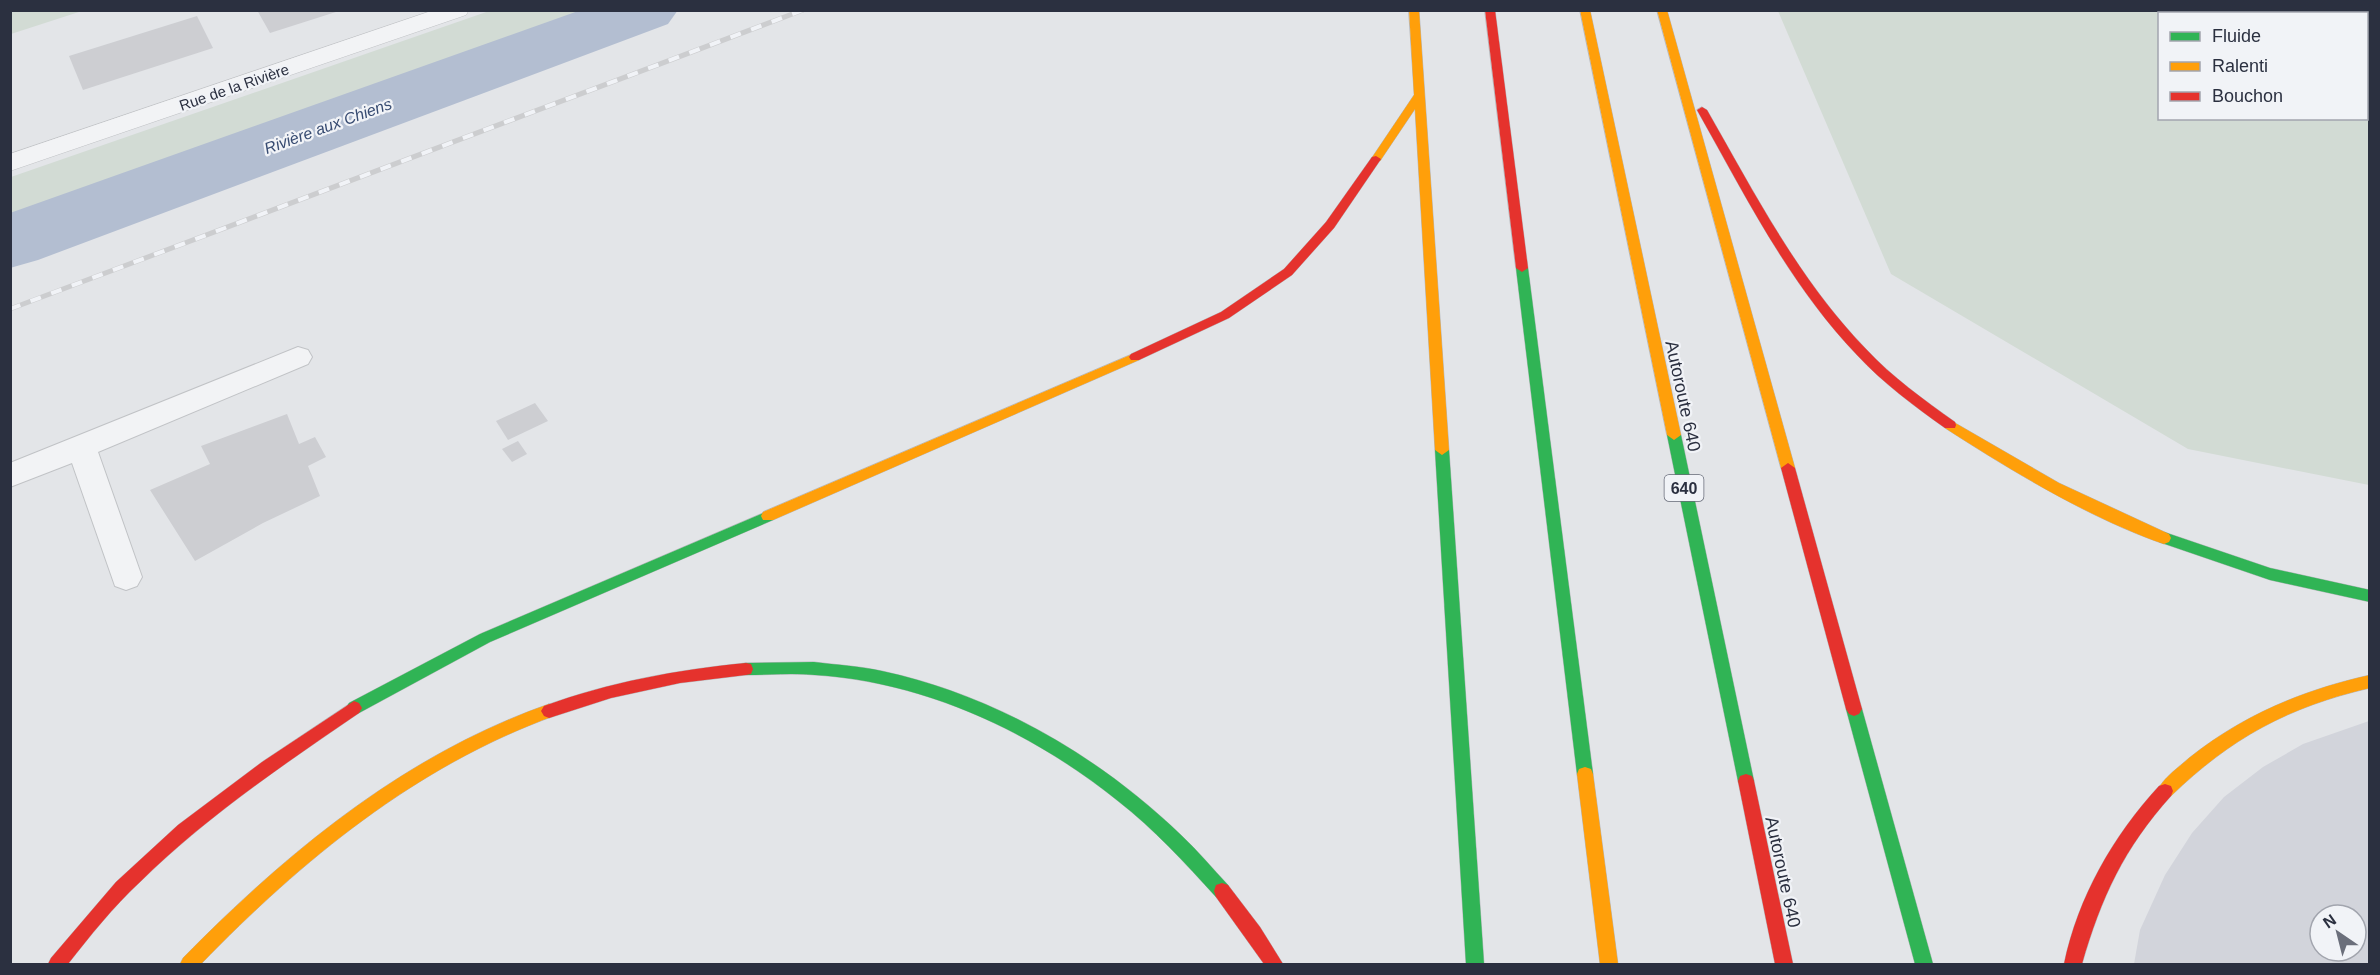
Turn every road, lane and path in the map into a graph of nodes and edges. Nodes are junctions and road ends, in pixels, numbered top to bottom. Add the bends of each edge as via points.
1 (459, 10) edge
2 (1414, 10) edge
3 (1490, 10) edge
4 (1585, 10) edge
5 (1662, 10) edge
6 (1679, 72) junction
7 (1419, 96) junction
8 (10, 163) edge
9 (298, 357) dead end
10 (81, 446) junction
11 (10, 476) edge
12 (126, 577) dead end
13 (2370, 596) edge
14 (2370, 681) edge
15 (57, 964) edge
16 (189, 964) edge
17 (1274, 964) edge
18 (1474, 964) edge
19 (1609, 964) edge
20 (1784, 964) edge
21 (1924, 964) edge
22 (2073, 964) edge

1 - 8 street, Rue de la Rivière
2 - 7 highway
3 - 19 highway
4 - 20 highway, Autoroute 640 / 640
5 - 6 highway
6 - 13 highway via 1814,296 1847,337 1913,399 2003,459 2133,527 2262,572
6 - 21 highway
7 - 15 highway via 1318,240 1288,272 1250,300 1165,344 485,638 359,705 252,777 199,819 133,877
7 - 18 highway
9 - 10 lane
10 - 11 lane
10 - 12 lane
14 - 22 highway via 2298,700 2218,742 2184,770 2125,839 2087,915
16 - 17 highway via 235,916 353,815 407,779 472,744 535,715 660,678 721,670 785,669 893,680 1002,718 1050,745 1100,776 1191,854 1228,898

